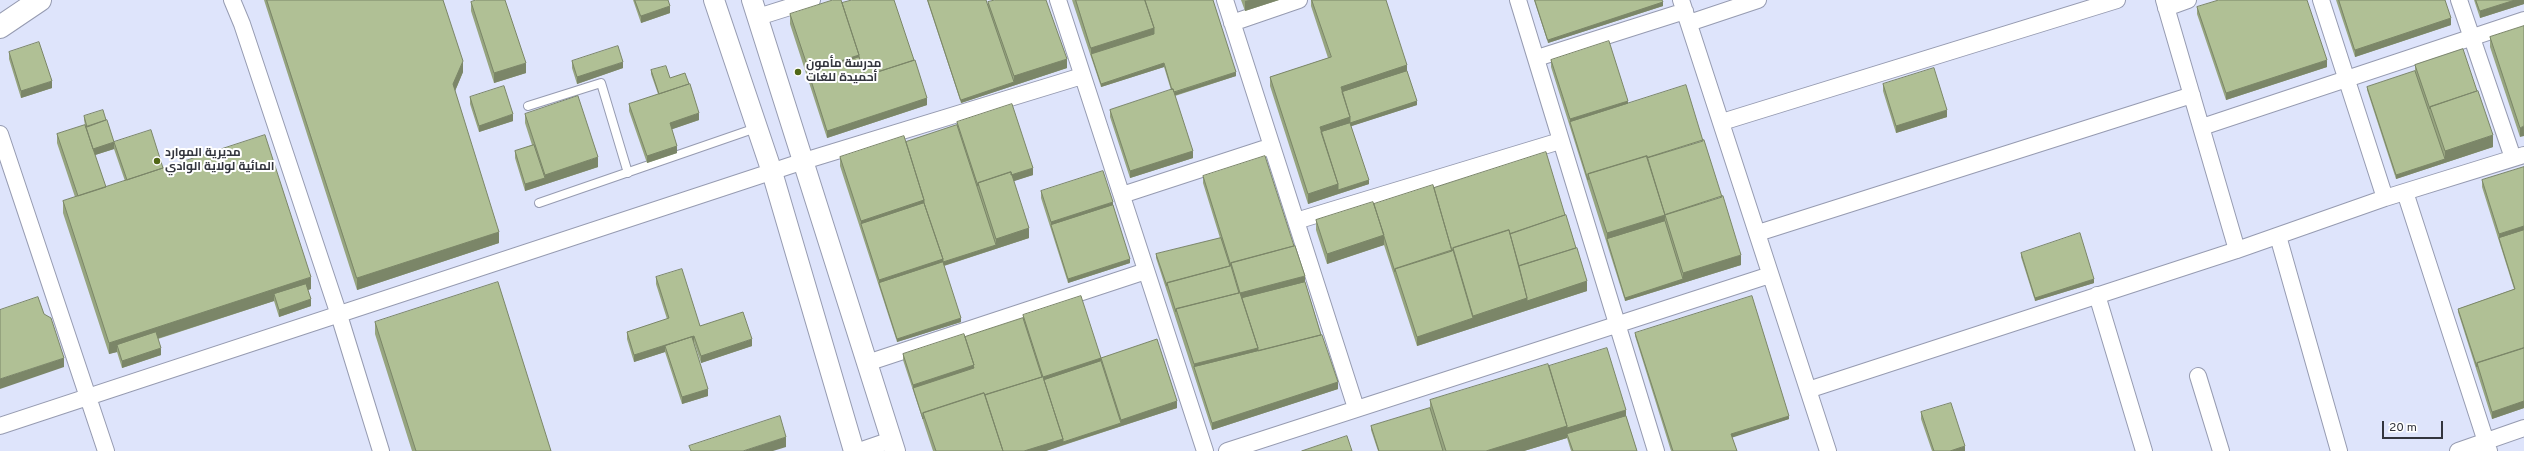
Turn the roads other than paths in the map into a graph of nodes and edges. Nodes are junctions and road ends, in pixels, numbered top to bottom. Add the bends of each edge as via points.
1 (40, 0) edge
2 (232, 0) edge
3 (714, 0) edge
4 (812, 0) edge
5 (1058, 0) edge
6 (1225, 0) edge
7 (1299, 0) edge
8 (1518, 0) edge
9 (1758, 0) edge
10 (2117, 0) edge
11 (2188, 0) edge
12 (2321, 0) edge
13 (2459, 0) edge
14 (2165, 4) edge
15 (755, 8) edge
16 (1685, 11) edge
17 (2524, 20) edge
18 (1232, 24) junction
19 (0, 27) edge
20 (2471, 38) junction
21 (1536, 58) junction
22 (1082, 76) junction
23 (2348, 80) junction
24 (2192, 96) junction
25 (528, 106) dead end
26 (1722, 122) junction
27 (2202, 127) junction
28 (757, 128) junction
29 (0, 134) edge
30 (1560, 141) junction
31 (1272, 146) junction
32 (2518, 156) edge
33 (804, 161) junction
34 (772, 172) junction
35 (628, 173) junction
36 (2405, 192) junction
37 (1122, 196) junction
38 (2385, 198) junction
39 (539, 202) dead end
40 (1296, 221) junction
41 (1758, 233) junction
42 (2278, 236) junction
43 (2237, 250) junction
44 (1146, 271) junction
45 (1770, 275) junction
46 (2097, 295) junction
47 (339, 315) junction
48 (1616, 324) junction
49 (867, 363) junction
50 (2198, 376) dead end
51 (1808, 390) junction
52 (88, 399) junction
53 (1356, 408) junction
54 (0, 426) edge
55 (2524, 428) edge
56 (893, 446) edge
57 (2488, 446) edge
58 (106, 451) edge
59 (381, 451) edge
60 (854, 451) edge
61 (859, 451) edge
62 (1205, 451) edge
63 (1227, 451) edge
64 (1656, 451) edge
65 (1828, 451) edge
66 (2144, 451) edge
67 (2221, 451) edge
68 (2339, 451) edge
69 (2458, 451) edge

1 - 19 main road
2 - 47 street
3 - 28 street
4 - 15 street
5 - 22 street
6 - 18 street
7 - 18 street
8 - 21 street
9 - 16 street
10 - 26 street
11 - 14 street
12 - 23 street
13 - 20 street
14 - 24 street
15 - 33 street
16 - 21 street
16 - 26 street
17 - 20 street
18 - 31 street
20 - 23 street
20 - 32 street
21 - 30 street
22 - 33 street
22 - 37 street
23 - 27 street
23 - 38 street
24 - 27 street
24 - 41 street
25 - 35 lane via 601,84
26 - 41 street
27 - 43 street
28 - 34 street
28 - 35 lane
29 - 52 street
30 - 40 street
30 - 48 street
31 - 37 street
31 - 40 street
32 - 36 street
33 - 34 street
33 - 49 street
34 - 47 street
34 - 60 street
35 - 39 lane
36 - 38 street
36 - 57 street
37 - 44 street
38 - 42 street
40 - 53 street
41 - 45 street
42 - 43 street
42 - 68 street
43 - 46 street
44 - 49 street
44 - 62 street
45 - 48 street
45 - 51 street
46 - 51 street
46 - 66 street
47 - 52 street
47 - 59 street
48 - 53 street
48 - 64 street
49 - 56 street
50 - 67 street
51 - 65 street
52 - 54 street
52 - 58 street
53 - 63 street
55 - 57 street
56 - 61 street
57 - 69 street

